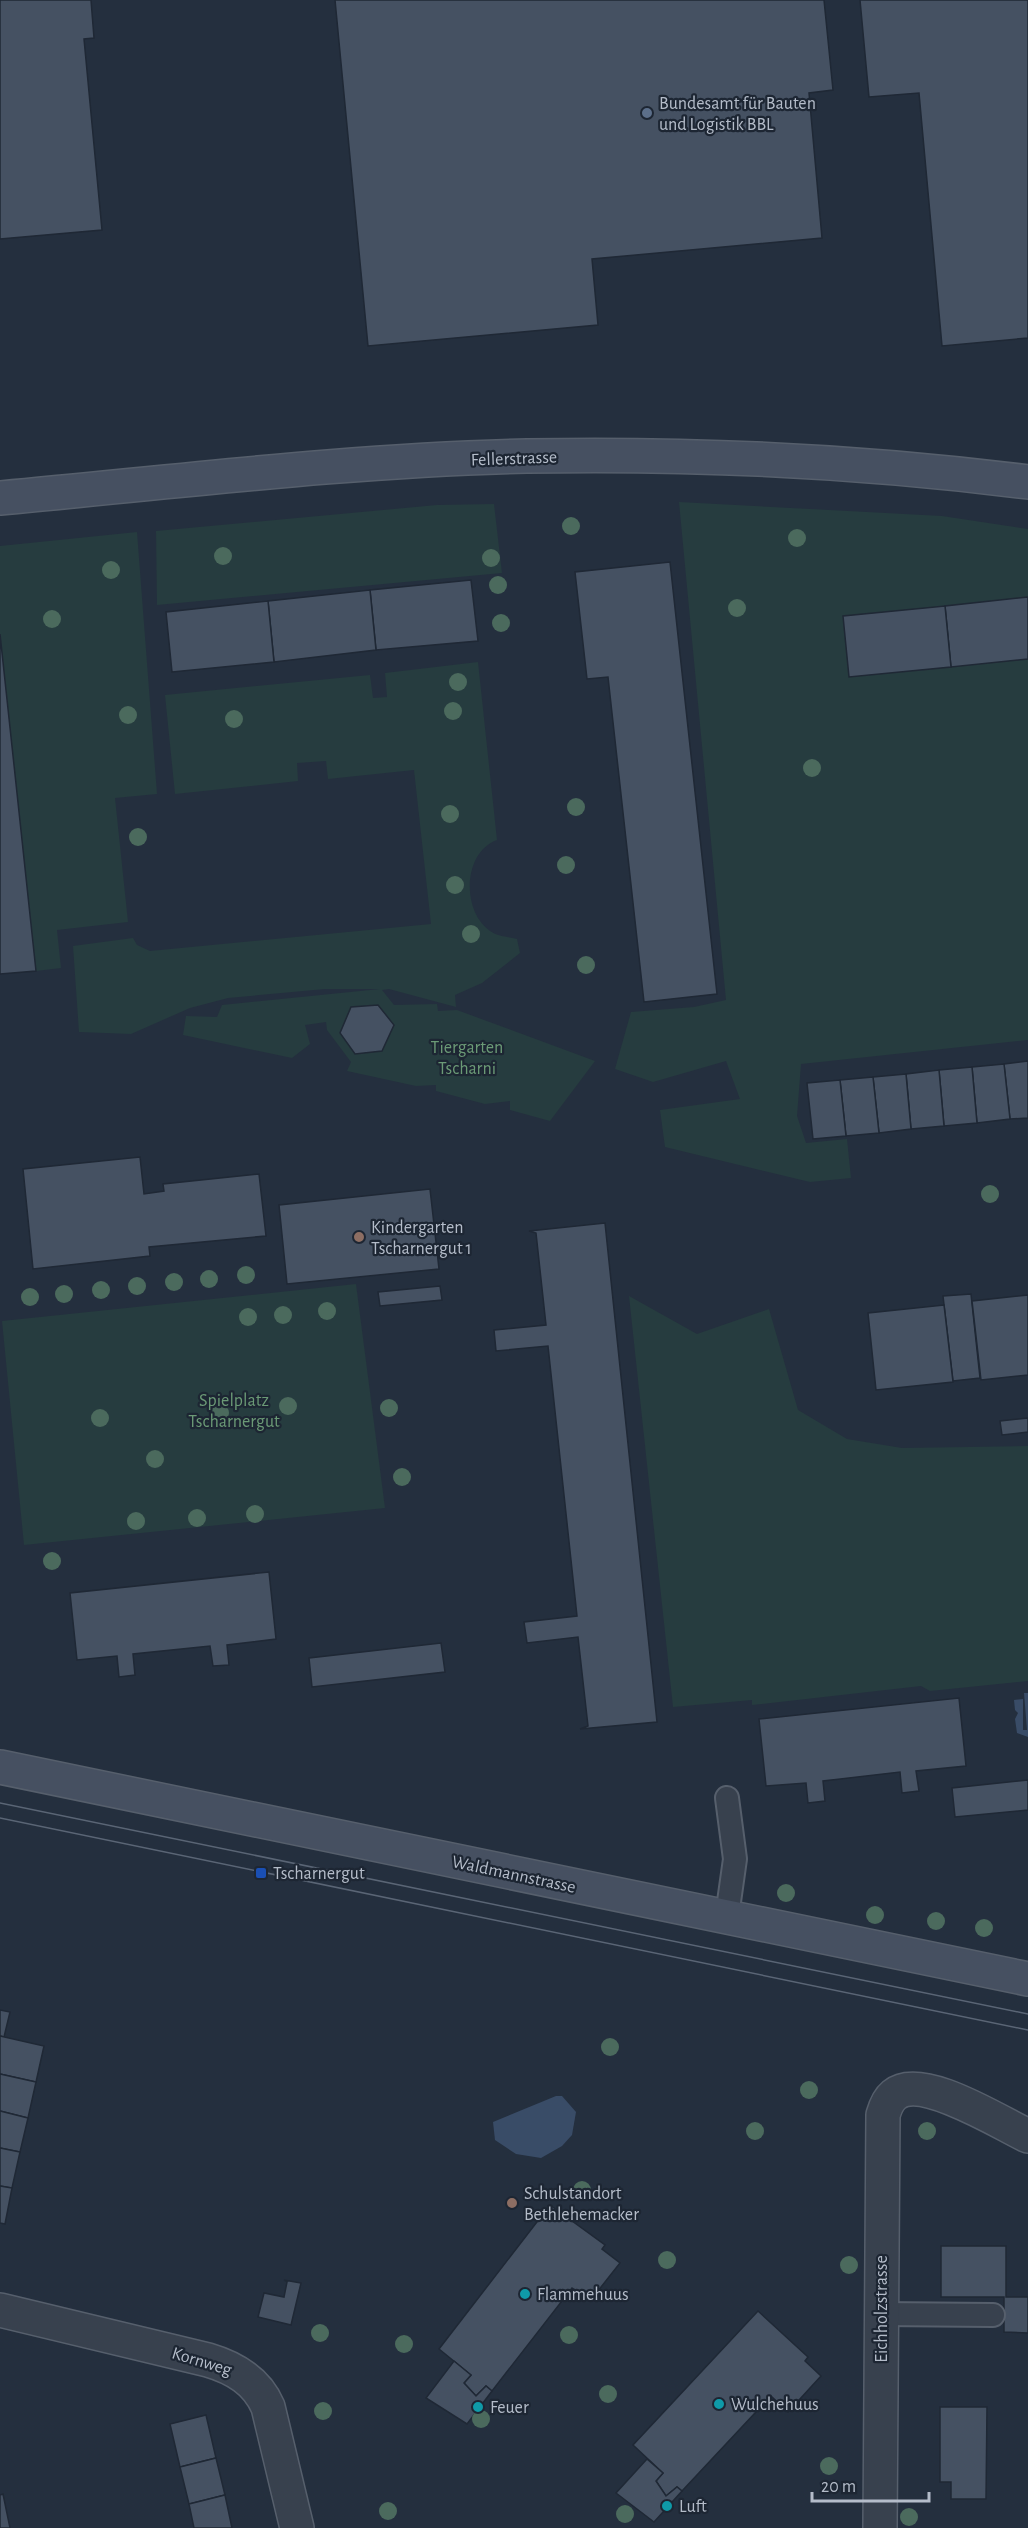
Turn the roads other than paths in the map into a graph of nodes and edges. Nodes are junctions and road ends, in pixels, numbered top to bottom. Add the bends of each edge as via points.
1 (1028, 482) edge
2 (0, 498) edge
3 (0, 1767) edge
4 (727, 1798) dead end
5 (727, 1916) junction
6 (1028, 1979) edge
7 (1028, 2136) edge
8 (0, 2310) edge
9 (880, 2314) junction
10 (993, 2315) dead end
11 (297, 2528) edge
12 (880, 2528) edge

1 - 2 street, Fellerstrasse via 812,460 527,456 324,468
3 - 5 street, Waldmannstrasse
4 - 5 lane via 735,1859
5 - 6 street, Waldmannstrasse
7 - 9 street, Eichholzstrasse via 936,2091 913,2088 895,2094 883,2115 881,2129
8 - 11 street, Kornweg via 208,2360 244,2376 268,2407
9 - 10 lane
9 - 12 street, Eichholzstrasse

